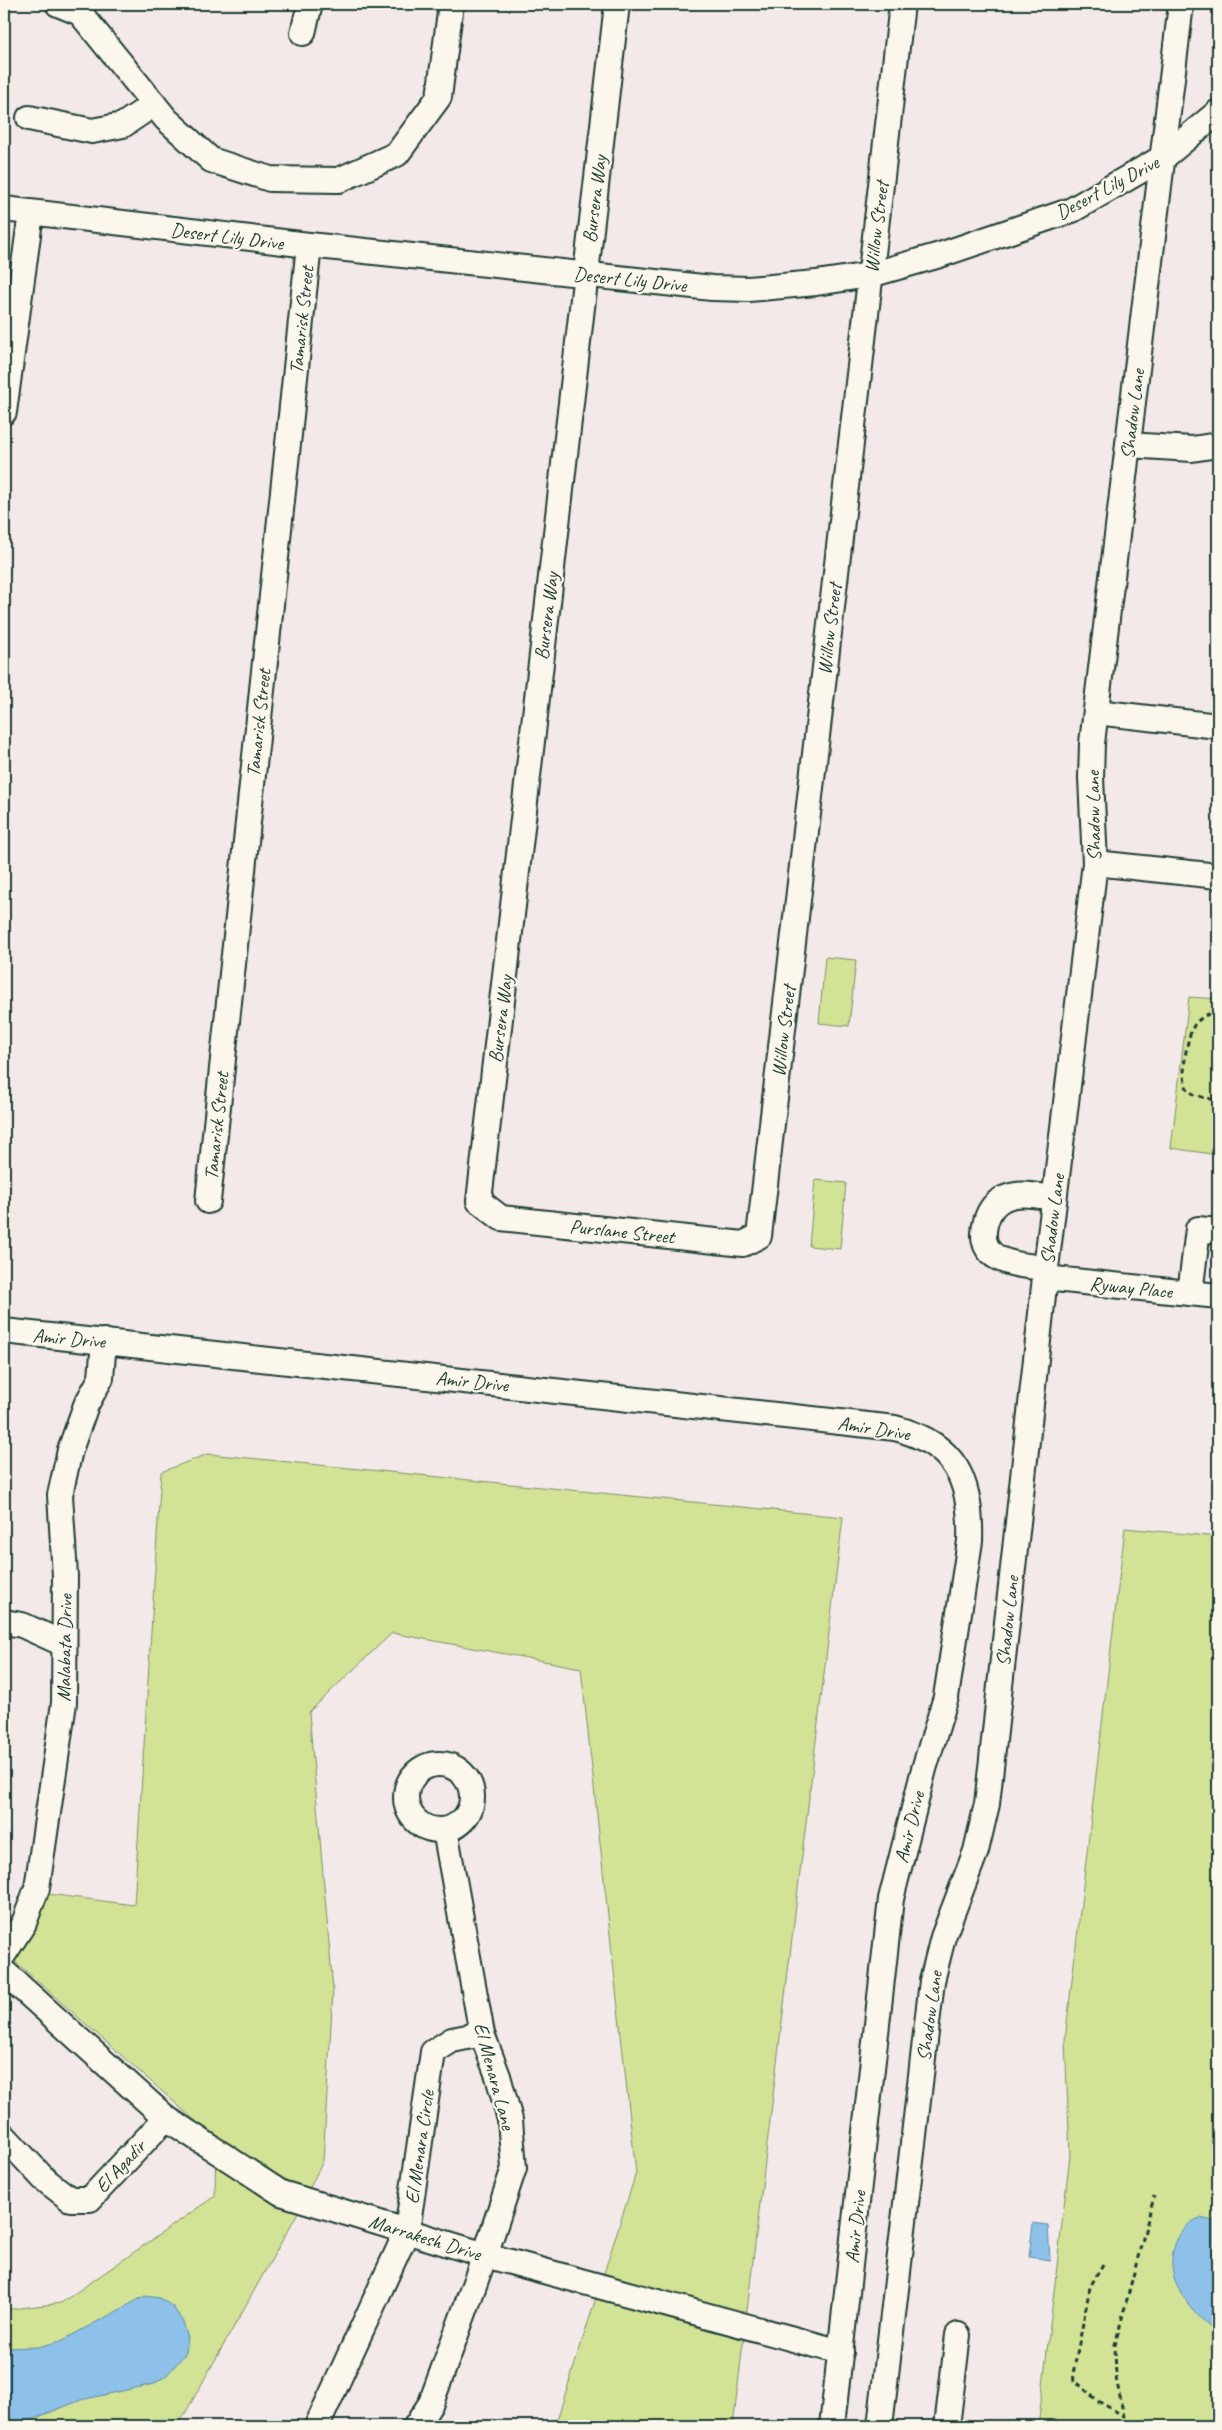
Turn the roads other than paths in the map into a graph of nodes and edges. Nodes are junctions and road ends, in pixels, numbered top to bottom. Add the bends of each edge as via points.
1 (58, 4) edge
2 (310, 4) edge
3 (450, 4) edge
4 (616, 4) edge
5 (902, 4) edge
6 (1181, 4) edge
7 (80, 9) edge
8 (303, 33) dead end
9 (154, 104) junction
10 (1218, 112) edge
11 (29, 118) dead end
12 (1164, 157) junction
13 (4, 209) edge
14 (31, 213) junction
15 (309, 245) junction
16 (586, 274) junction
17 (870, 275) junction
18 (4, 412) edge
19 (1128, 445) junction
20 (1218, 445) edge
21 (1096, 712) junction
22 (1218, 726) edge
23 (1095, 862) junction
24 (1218, 876) edge
25 (1054, 1198) junction
26 (208, 1201) dead end
27 (501, 1218) joint
28 (1218, 1232) edge
29 (743, 1244) joint
30 (1045, 1273) junction
31 (1190, 1293) junction
32 (1218, 1296) edge
33 (4, 1332) edge
34 (104, 1341) junction
35 (4, 1622) edge
36 (64, 1644) junction
37 (445, 1830) dead end
38 (4, 1954) edge
39 (4, 1972) edge
40 (482, 2034) junction
41 (166, 2118) junction
42 (4, 2136) edge
43 (407, 2231) junction
44 (486, 2255) junction
45 (958, 2335) dead end
46 (841, 2352) junction
47 (317, 2426) edge
48 (416, 2426) edge
49 (832, 2426) edge
50 (880, 2426) edge
51 (947, 2426) edge

1 - 7 street
2 - 8 street
3 - 9 street via 439,97 397,154 339,180 270,179 212,160
4 - 16 street, Bursera Way
5 - 17 street, Willow Street
6 - 12 street, Shadow Lane
7 - 9 street
9 - 11 street via 123,126 92,131
10 - 12 street, Desert Lily Drive
12 - 17 street, Desert Lily Drive via 1072,210
12 - 19 street, Shadow Lane
13 - 14 street, Desert Lily Drive
14 - 15 street, Desert Lily Drive
14 - 18 street
15 - 16 street, Desert Lily Drive
15 - 26 street, Tamarisk Street
16 - 17 street, Desert Lily Drive via 749,289
16 - 27 street, Bursera Way via 479,1201
17 - 29 street, Willow Street via 759,1236
19 - 20 street via 1192,449
19 - 21 street, Shadow Lane
21 - 22 street
21 - 23 street, Shadow Lane via 1091,778
23 - 24 street
23 - 25 street, Shadow Lane
25 - 30 street, Shadow Lane
25 - 30 street, Ryway Place via 1021,1195 1005,1198 988,1213 984,1230 986,1247 995,1257
27 - 29 street, Purslane Street
28 - 31 street via 1198,1229
30 - 31 street, Ryway Place
30 - 50 street, Shadow Lane via 987,1804 976,1851 943,1937 932,1981
31 - 32 street, Ryway Place
33 - 34 street, Amir Drive
34 - 36 street, Malabata Drive via 101,1378 86,1405 70,1450 60,1495 65,1576
34 - 46 street, Amir Drive via 895,1428 928,1440 957,1467 969,1498 970,1541 946,1697 891,1899
35 - 36 street via 22,1625
36 - 38 street, Malabata Drive via 64,1703 37,1888 24,1923
37 - 40 street, El Menara Lane
39 - 41 street, Marrakesh Drive
40 - 43 street, El Menara Circle via 452,2040 433,2052
40 - 44 street, El Menara Lane via 510,2120 514,2168
41 - 42 street, El Agadir via 90,2199 70,2199 44,2179
41 - 43 street, Marrakesh Drive via 281,2193
43 - 44 street, Marrakesh Drive
43 - 47 street, El Menara Circle
44 - 46 street, Marrakesh Drive
44 - 48 street, El Menara Lane via 431,2403
45 - 51 street
46 - 49 street

